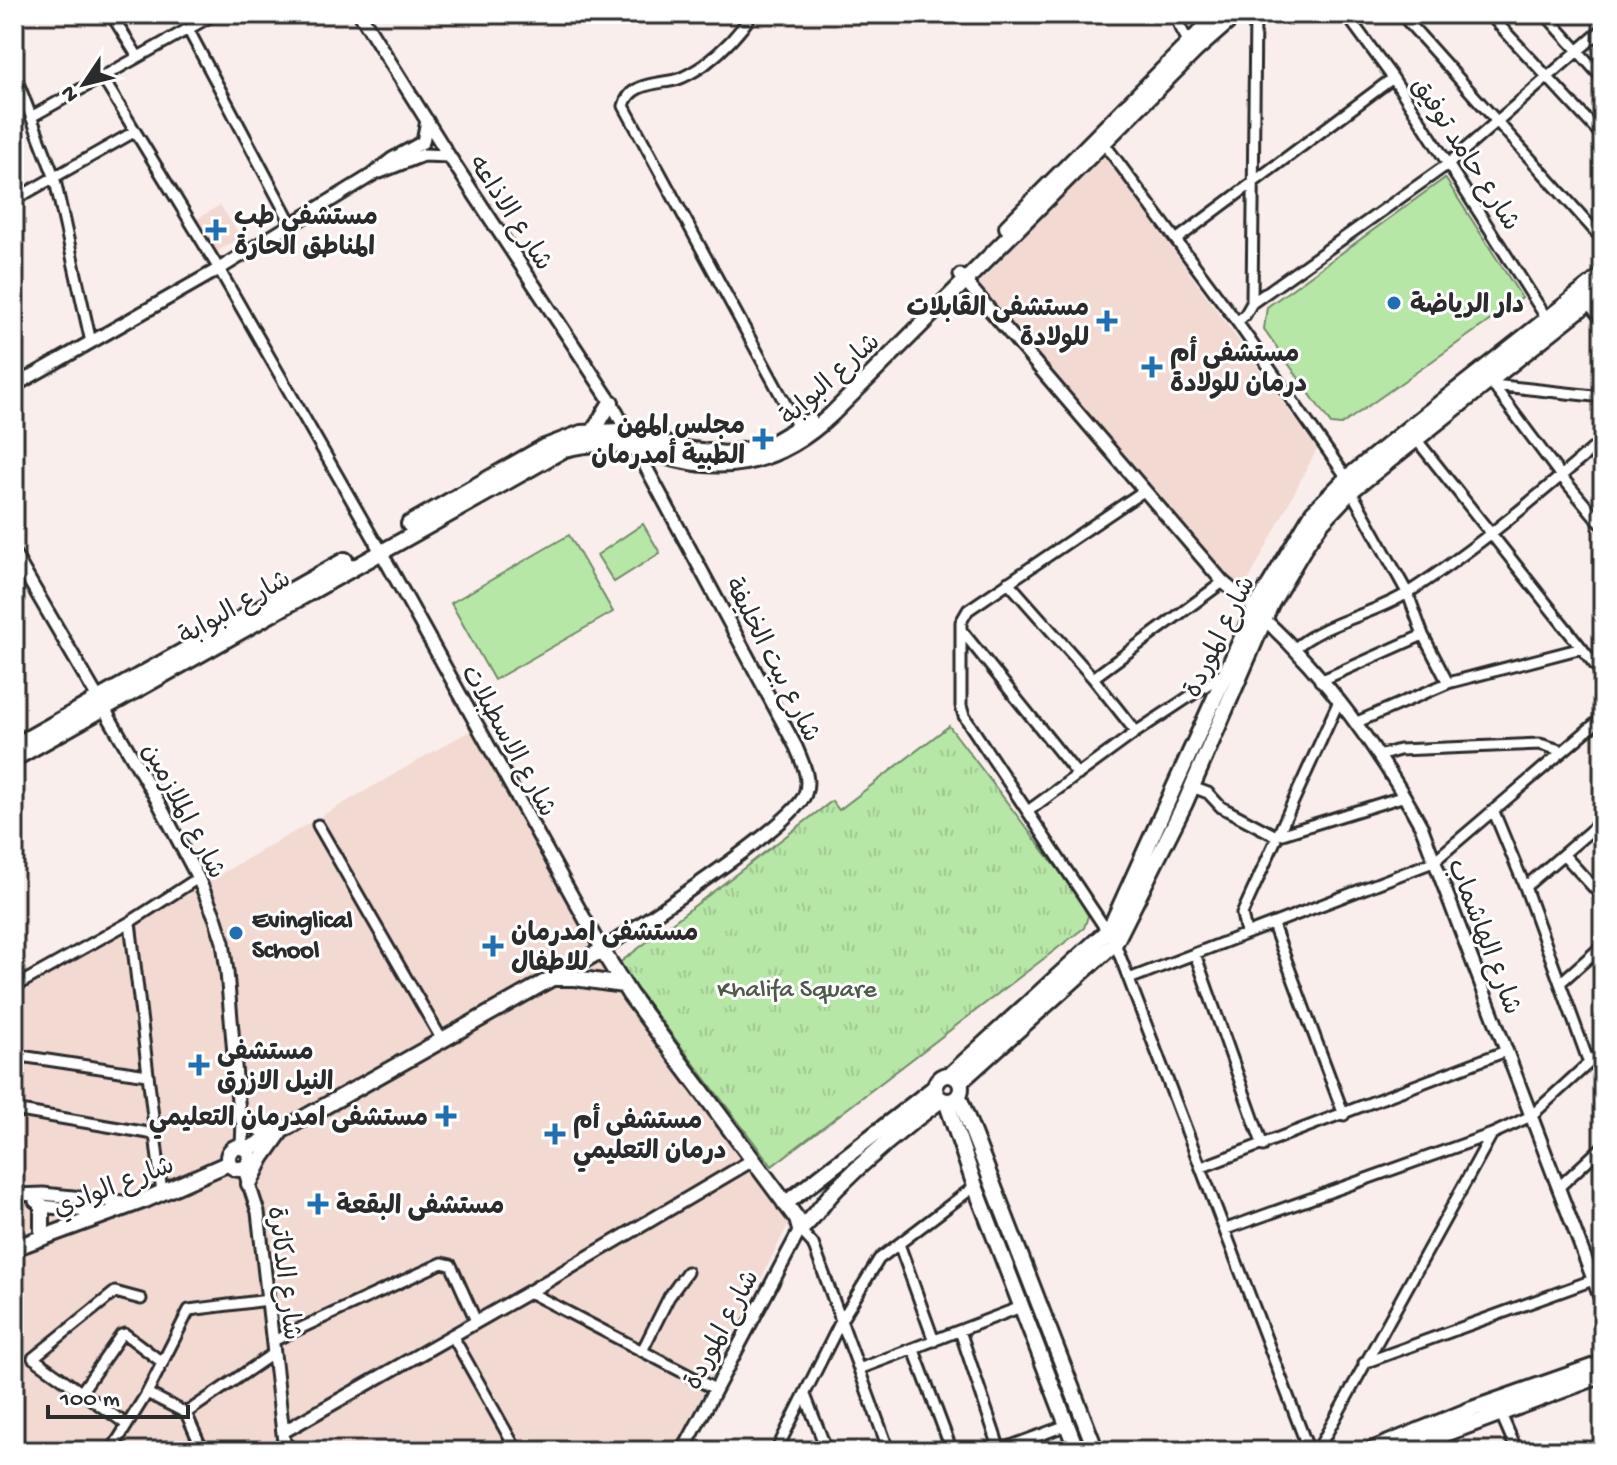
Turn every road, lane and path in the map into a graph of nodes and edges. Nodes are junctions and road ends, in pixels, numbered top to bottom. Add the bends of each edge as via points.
1 (111, 14) edge
2 (192, 14) edge
3 (215, 14) edge
4 (360, 14) edge
5 (752, 14) edge
6 (1173, 14) edge
7 (1218, 14) edge
8 (1237, 14) edge
9 (1255, 14) edge
10 (1361, 14) edge
11 (1401, 14) edge
12 (1489, 14) edge
13 (1545, 14) edge
14 (1349, 18) edge
15 (192, 26) junction
16 (1603, 29) edge
17 (1189, 43) junction
18 (1576, 50) junction
19 (138, 57) junction
20 (14, 72) edge
21 (102, 77) junction
22 (1393, 78) junction
23 (1545, 78) junction
24 (1603, 79) edge
25 (31, 117) junction
26 (427, 120) junction
27 (1496, 121) junction
28 (134, 132) junction
29 (1603, 137) edge
30 (1100, 138) junction
31 (449, 156) junction
32 (1448, 164) junction
33 (372, 175) junction
34 (54, 176) junction
35 (1254, 182) junction
36 (14, 200) edge
37 (291, 223) junction
38 (1176, 240) junction
39 (1603, 240) edge
40 (219, 269) junction
41 (1603, 275) edge
42 (963, 278) junction
43 (1603, 291) edge
44 (1252, 303) junction
45 (1596, 309) edge
46 (1237, 322) junction
47 (1550, 324) junction
48 (1603, 324) edge
49 (91, 342) junction
50 (1485, 380) junction
51 (14, 386) edge
52 (1603, 397) edge
53 (611, 402) junction
54 (799, 429) junction
55 (593, 432) junction
56 (629, 434) junction
57 (1416, 439) junction
58 (1603, 440) edge
59 (636, 448) junction
60 (1561, 476) junction
61 (1349, 485) junction
62 (1145, 490) junction
63 (1603, 526) edge
64 (1490, 533) junction
65 (378, 547) junction
66 (16, 561) edge
67 (1008, 582) junction
68 (1223, 582) junction
69 (1408, 594) junction
70 (1260, 614) junction
71 (961, 630) junction
72 (1423, 635) junction
73 (1582, 648) junction
74 (1294, 649) junction
75 (1226, 672) junction
76 (1603, 675) edge
77 (1093, 678) junction
78 (1320, 681) junction
79 (1448, 683) junction
80 (1338, 703) junction
81 (100, 704) junction
82 (1602, 720) edge
83 (1355, 723) junction
84 (1136, 732) junction
85 (14, 746) edge
86 (1563, 751) junction
87 (1379, 756) junction
88 (14, 759) edge
89 (1078, 775) junction
90 (1192, 787) junction
91 (1405, 796) junction
92 (1170, 798) junction
93 (1185, 803) junction
94 (1028, 811) junction
95 (1494, 812) junction
96 (1603, 820) edge
97 (318, 825) dead end
98 (1276, 836) junction
99 (1564, 855) junction
100 (1433, 862) junction
101 (198, 878) junction
102 (1603, 878) edge
103 (1525, 887) junction
104 (1593, 887) junction
105 (1603, 898) edge
106 (130, 922) junction
107 (1273, 925) junction
108 (1246, 933) junction
109 (1111, 937) junction
110 (1603, 945) edge
111 (602, 950) junction
112 (1195, 954) junction
113 (552, 978) junction
114 (1129, 979) junction
115 (1560, 983) junction
116 (623, 985) junction
117 (14, 987) edge
118 (442, 1040) junction
119 (1603, 1050) edge
120 (1506, 1051) junction
121 (14, 1055) edge
122 (1589, 1063) junction
123 (147, 1075) junction
124 (948, 1090) junction
125 (14, 1110) edge
126 (1344, 1115) junction
127 (241, 1116) junction
128 (1531, 1116) junction
129 (278, 1131) junction
130 (154, 1134) junction
131 (1492, 1134) junction
132 (1263, 1146) junction
133 (1603, 1146) edge
134 (241, 1149) junction
135 (751, 1161) junction
136 (229, 1163) junction
137 (985, 1165) junction
138 (1202, 1167) junction
139 (244, 1169) junction
140 (969, 1170) junction
141 (249, 1184) junction
142 (975, 1186) junction
143 (1558, 1188) junction
144 (162, 1193) junction
145 (14, 1195) edge
146 (29, 1196) junction
147 (136, 1204) junction
148 (785, 1204) junction
149 (42, 1206) junction
150 (109, 1214) junction
151 (1226, 1229) junction
152 (800, 1230) junction
153 (42, 1238) junction
154 (899, 1244) junction
155 (14, 1248) edge
156 (687, 1272) dead end
157 (1593, 1280) junction
158 (529, 1292) junction
159 (141, 1299) dead end
160 (268, 1300) junction
161 (1603, 1305) edge
162 (1021, 1307) junction
163 (842, 1319) junction
164 (476, 1321) junction
165 (960, 1331) junction
166 (452, 1335) junction
167 (934, 1341) junction
168 (273, 1347) junction
169 (914, 1350) junction
170 (642, 1351) junction
171 (163, 1363) junction
172 (1364, 1363) junction
173 (1603, 1363) edge
174 (859, 1369) junction
175 (1603, 1375) edge
176 (715, 1389) junction
177 (82, 1391) junction
178 (147, 1393) junction
179 (805, 1395) junction
180 (186, 1413) junction
181 (1501, 1414) junction
182 (1473, 1416) junction
183 (126, 1424) junction
184 (1067, 1425) junction
185 (284, 1442) edge
186 (998, 1450) edge
187 (111, 1451) edge
188 (203, 1451) edge
189 (300, 1451) edge
190 (517, 1451) edge
191 (683, 1451) edge
192 (776, 1451) edge
193 (827, 1451) edge
194 (889, 1451) edge
195 (952, 1451) edge
196 (1077, 1451) edge
197 (1096, 1451) edge
198 (1309, 1451) edge
199 (1317, 1451) edge
200 (1369, 1451) edge
201 (1400, 1451) edge
202 (1517, 1451) edge

1 - 19 street
2 - 15 street
3 - 15 street
4 - 26 street, شارع الاذاعه
5 - 54 street via 703,66 671,82 637,89 624,106
6 - 17 street
7 - 17 main road, شارع البوابة
8 - 30 main road, شارع البوابة
9 - 35 street
10 - 14 street
11 - 27 street
12 - 23 street
13 - 18 street
14 - 22 street, شارع حامد توفيق
15 - 19 street
15 - 37 street
16 - 18 street
17 - 30 main road, شارع البوابة
18 - 23 street
18 - 24 street
19 - 21 street
20 - 25 street
21 - 25 street
21 - 28 street
22 - 32 street, شارع حامد توفيق
22 - 35 street
23 - 27 street
23 - 29 street
25 - 34 street
26 - 31 street, شارع الاذاعه
26 - 33 street via 423,142
27 - 32 street
27 - 39 street
28 - 34 street
28 - 40 street
30 - 38 street
30 - 42 main road, شارع البوابة
31 - 33 street via 423,155
31 - 53 street, شارع الاذاعه
32 - 44 street
32 - 47 street, شارع حامد توفيق
33 - 37 street
34 - 36 street
34 - 49 street
35 - 38 street
35 - 44 street
37 - 40 street
38 - 46 street
40 - 49 street
40 - 65 street
41 - 47 main road, شارع الموردة
42 - 54 main road, شارع البوابة
42 - 59 main road, شارع البوابة via 817,428 782,451 754,462 724,465
42 - 62 street, شارع الهاشماب
43 - 45 main road, شارع الموردة
44 - 46 street
45 - 47 main road, شارع الموردة
45 - 48 street
46 - 61 street
47 - 50 main road, شارع الموردة
49 - 51 street
50 - 52 street
50 - 57 main road, شارع الموردة
50 - 60 street
50 - 61 main road, شارع الموردة
53 - 55 main road
53 - 56 street, شارع الاذاعه
54 - 56 main road, شارع البوابة via 767,446 725,454
55 - 56 main road, شارع البوابة
55 - 65 main road, شارع البوابة via 542,448
56 - 59 street, شارع الاذاعه
57 - 61 main road, شارع الموردة
57 - 64 street
58 - 60 street
59 - 65 main road, شارع البوابة via 597,443 565,449
59 - 111 street, شارع بيت الخليفة via 796,747 807,790 793,812 765,835
60 - 63 street
60 - 64 street
61 - 69 street
61 - 70 main road, شارع الموردة via 1313,512
62 - 67 street
62 - 68 street, شارع الهاشماب
64 - 69 street
64 - 73 street
65 - 81 main road, شارع البوابة
65 - 111 street, شارع الاسطبلات
66 - 81 street, شارع الملازمين
67 - 71 street via 968,610
67 - 77 street
68 - 70 street, شارع الهاشماب
68 - 77 street
69 - 72 street
69 - 74 street via 1313,635
70 - 74 street, شارع الهاشماب
70 - 75 main road, شارع الموردة
70 - 90 main road, شارع الموردة
71 - 89 street
71 - 94 street via 964,716
72 - 78 street
72 - 79 street
73 - 76 street
73 - 79 street
74 - 78 street, شارع الهاشماب
75 - 84 street
75 - 92 main road, شارع الموردة
77 - 84 street
78 - 80 street, شارع الهاشماب
79 - 83 street
80 - 83 street, شارع الهاشماب
80 - 98 street
81 - 85 main road
81 - 88 main road
81 - 101 street, شارع الملازمين
82 - 86 street
83 - 87 street, شارع الهاشماب
84 - 89 street
86 - 87 street via 1540,744 1399,750
86 - 95 street
87 - 91 street, شارع الهاشماب
89 - 94 street
90 - 93 main road, شارع الموردة
90 - 98 street
91 - 98 street
91 - 100 street, شارع الهاشماب
92 - 93 main road
92 - 109 main road, شارع الموردة
93 - 109 main road, شارع الموردة
94 - 109 street
95 - 100 street
95 - 103 street
96 - 99 street
97 - 118 street
98 - 108 street via 1242,914
99 - 103 street
99 - 104 street
100 - 107 street
100 - 120 street, شارع الهاشماب
101 - 106 street
101 - 127 street, شارع الملازمين via 223,942
102 - 104 street
103 - 115 street
104 - 105 street
106 - 117 street
106 - 123 street
107 - 108 street
107 - 126 street
108 - 112 street
109 - 114 street
109 - 124 main road, شارع الموردة
110 - 115 street
111 - 113 main road
111 - 116 main road
112 - 114 street
112 - 132 street
113 - 116 main road
113 - 118 main road
114 - 138 street
115 - 122 street
116 - 135 main road
118 - 129 main road
119 - 122 street
120 - 126 street
120 - 128 street, شارع الهاشماب
121 - 123 street
122 - 128 street
123 - 130 street
124 - 137 main road
124 - 140 main road
124 - 148 main road
124 - 152 main road via 870,1157
125 - 130 street
126 - 132 street
127 - 129 main road
127 - 134 street, شارع الملازمين
128 - 131 street
128 - 143 street, شارع الهاشماب
129 - 134 main road
129 - 141 main road
130 - 144 street
131 - 151 street
131 - 172 street
132 - 138 street
133 - 143 street
134 - 136 main road via 230,1152
134 - 139 main road via 250,1160
135 - 148 main road
135 - 158 street
136 - 139 main road
136 - 144 main road, شارع الوادي
137 - 140 main road
137 - 197 main road
138 - 151 street
139 - 141 street, شارع الدكاترة
140 - 142 main road
141 - 160 street, شارع الدكاترة via 258,1212
142 - 154 street
142 - 162 main road
143 - 157 street, شارع الهاشماب
144 - 147 main road, شارع الوادي
145 - 146 street
146 - 147 street
146 - 149 street
147 - 150 main road, شارع الوادي
148 - 152 main road
149 - 150 street
149 - 153 main road
150 - 153 main road, شارع الوادي
151 - 198 street
152 - 163 street via 813,1244
152 - 176 street, شارع الموردة
153 - 155 main road, شارع الوادي
154 - 163 street via 879,1259
154 - 167 street
156 - 170 street
157 - 161 street, شارع الهاشماب
157 - 172 street
158 - 164 street
158 - 170 street
159 - 177 street via 115,1292 33,1358
160 - 168 street, شارع الدكاترة
160 - 171 street via 189,1310
162 - 165 street
162 - 184 main road
163 - 174 street
163 - 179 street
164 - 166 street
164 - 168 street via 451,1265 442,1263
165 - 167 street
165 - 186 street
166 - 185 street
166 - 190 street
167 - 169 street
168 - 180 street
168 - 185 street, شارع الدكاترة
169 - 174 street
169 - 195 street
170 - 176 street
171 - 177 street via 121,1335
171 - 178 street
172 - 199 street
173 - 182 main road
174 - 194 street
175 - 181 main road
176 - 191 street, شارع الموردة
177 - 183 street
178 - 180 street
178 - 183 street
179 - 192 street
179 - 193 street
180 - 188 street
181 - 182 main road
181 - 202 street
182 - 200 main road
182 - 201 main road
183 - 187 street
184 - 186 street
184 - 196 main road
185 - 189 street

